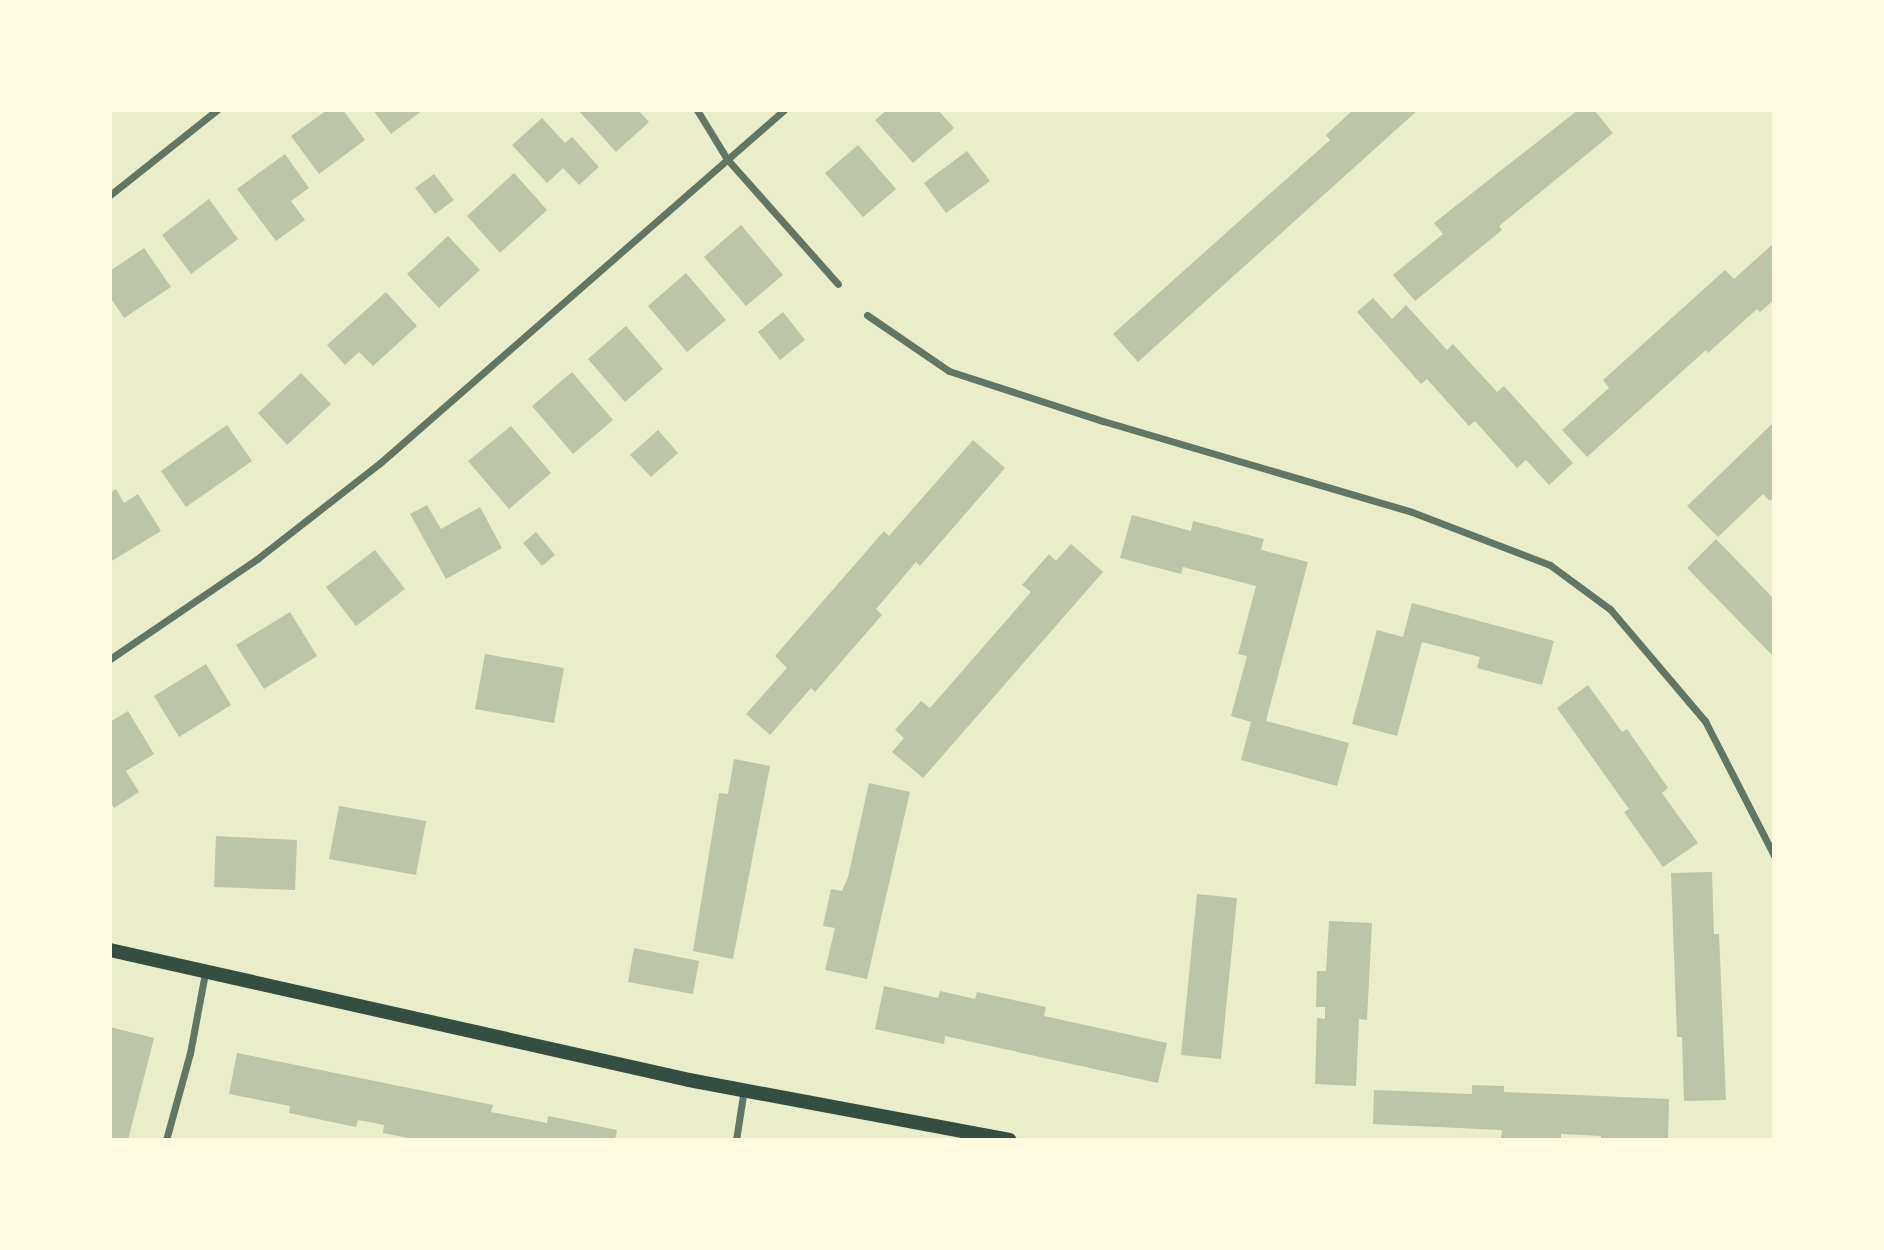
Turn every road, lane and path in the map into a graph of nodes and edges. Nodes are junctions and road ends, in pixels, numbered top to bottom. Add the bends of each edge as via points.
1 (217, 110) edge
2 (697, 110) edge
3 (784, 110) edge
4 (727, 159) junction
5 (110, 195) edge
6 (838, 284) dead end
7 (867, 315) dead end
8 (110, 659) edge
9 (1774, 855) edge
10 (110, 950) edge
11 (205, 973) junction
12 (745, 1088) junction
13 (166, 1140) edge
14 (736, 1140) edge
15 (1009, 1140) edge

1 - 5 street
2 - 4 street
3 - 4 street
4 - 6 street
4 - 8 street via 380,463 257,559
7 - 9 street via 949,371 1412,512 1550,565 1610,609 1705,721
10 - 11 main road
11 - 12 main road via 689,1080
11 - 13 street via 190,1053
12 - 14 street
12 - 15 main road

